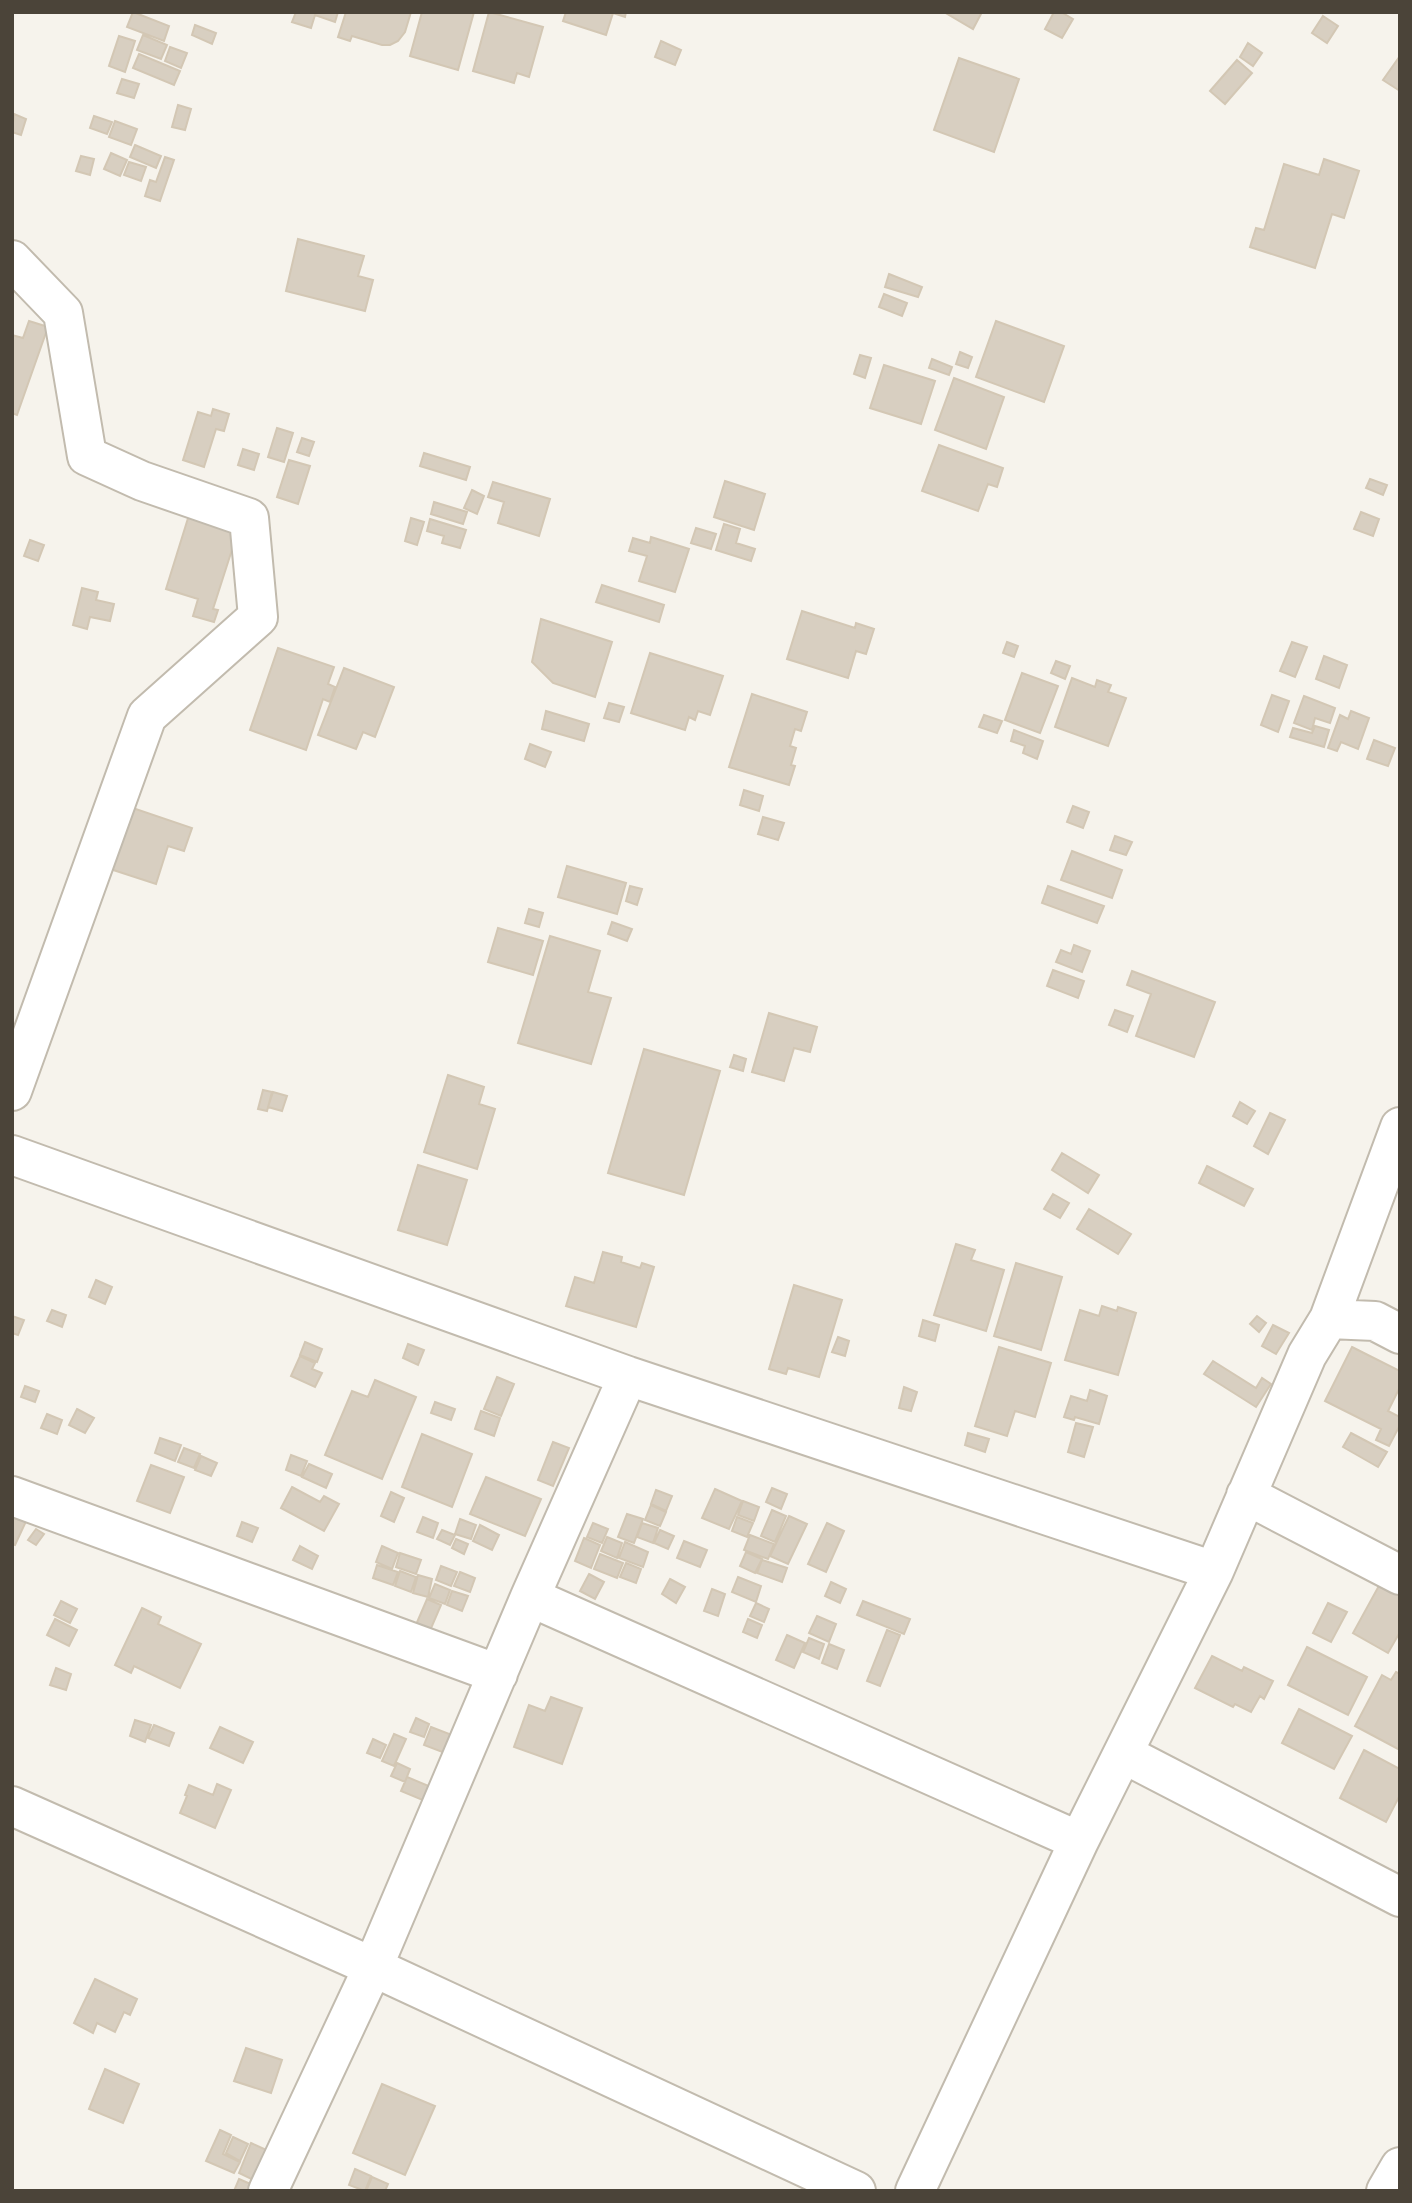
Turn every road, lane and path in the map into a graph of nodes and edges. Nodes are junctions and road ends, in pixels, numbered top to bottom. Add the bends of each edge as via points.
1 (12, 260) edge
2 (12, 1091) edge
3 (1400, 1127) edge
4 (12, 1155) edge
5 (1329, 1319) junction
6 (1400, 1334) edge
7 (628, 1376) junction
8 (1246, 1495) junction
9 (12, 1496) edge
10 (1214, 1571) junction
11 (1400, 1575) edge
12 (530, 1597) junction
13 (498, 1674) junction
14 (1124, 1754) junction
15 (12, 1805) edge
16 (1079, 1841) junction
17 (1400, 1898) edge
18 (373, 1967) junction
19 (1400, 2167) edge
20 (268, 2191) edge
21 (856, 2191) edge
22 (915, 2191) edge
23 (1386, 2191) edge

1 - 2 street via 63,313 88,456 142,481 249,518 258,617 147,716
3 - 5 street
4 - 7 street
5 - 6 street via 1375,1321
5 - 8 street via 1307,1355
7 - 10 street
7 - 12 street
8 - 10 street
8 - 11 street
9 - 13 street
10 - 14 street
12 - 13 street
12 - 16 street
13 - 18 street
14 - 16 street
14 - 17 street
15 - 18 street
16 - 22 street
18 - 20 street
18 - 21 street
19 - 23 street

